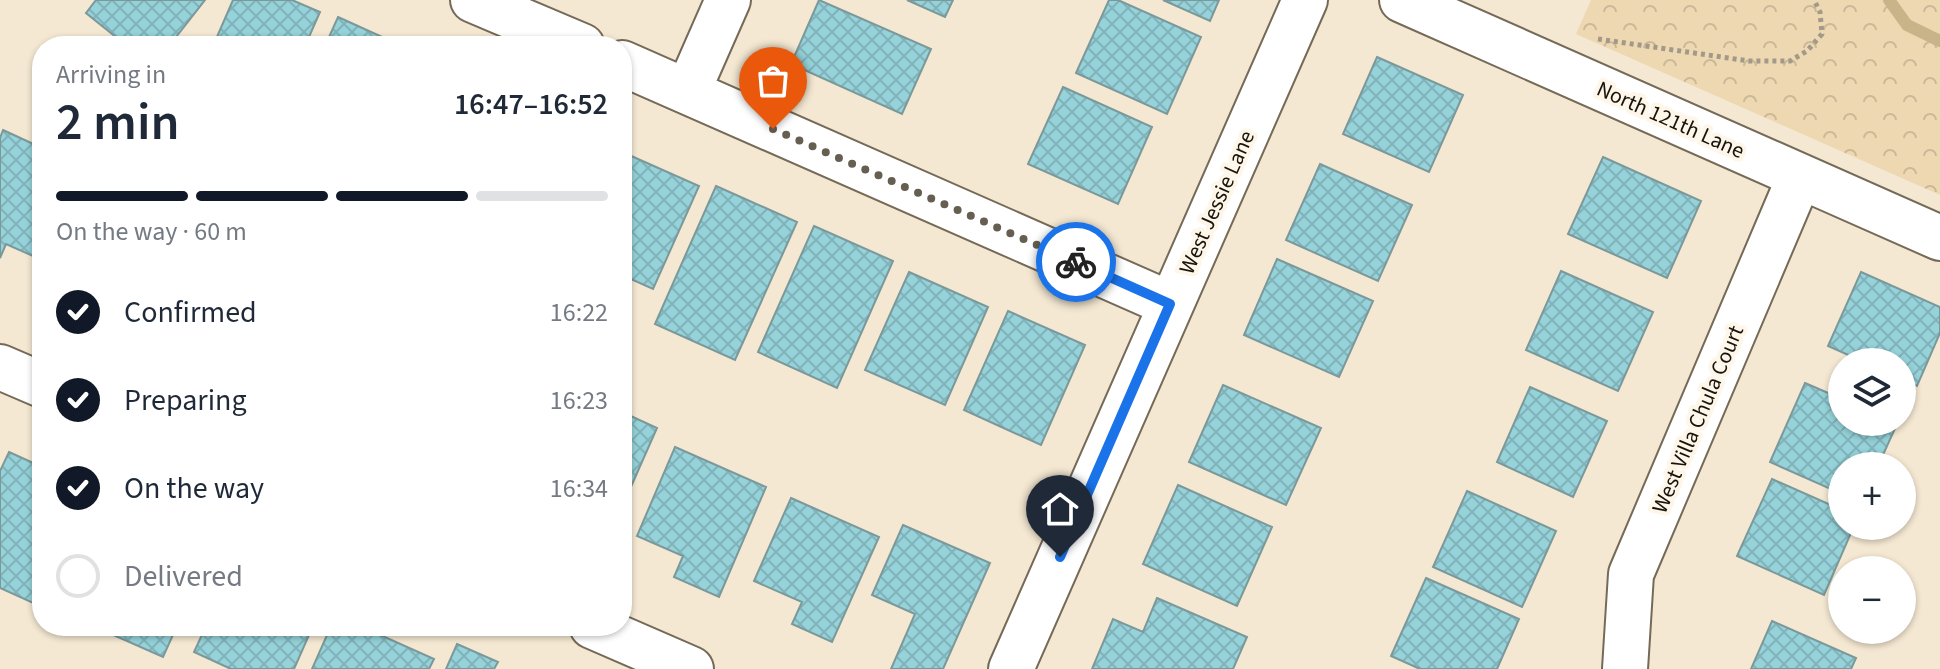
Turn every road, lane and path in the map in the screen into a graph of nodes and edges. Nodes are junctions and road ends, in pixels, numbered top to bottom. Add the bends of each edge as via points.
1 (473, 0) edge
2 (728, 0) edge
3 (1305, 0) edge
4 (1402, 0) edge
5 (1814, 0) edge
6 (558, 36) edge
7 (632, 67) edge
8 (1580, 79) junction
9 (688, 91) junction
10 (1800, 176) junction
11 (1940, 238) edge
12 (1170, 304) junction
13 (0, 367) edge
14 (32, 381) edge
15 (615, 636) edge
16 (691, 669) edge
17 (1011, 669) edge
18 (1625, 669) edge

1 - 6 street
2 - 9 street
3 - 12 street, West Jessie Lane
4 - 8 street, North 121th Lane
5 - 8 path via 1822,34 1790,61 1749,61 1599,38
7 - 9 street
8 - 10 street, North 121th Lane
9 - 12 street
10 - 11 street, North 121th Lane
10 - 18 street, West Villa Chula Court via 1631,574
12 - 17 street, West Jessie Lane
13 - 14 street
15 - 16 street

